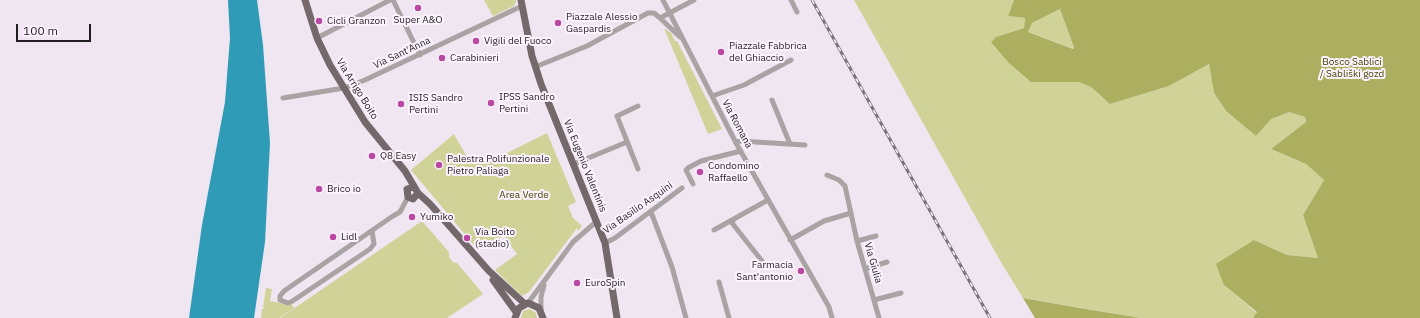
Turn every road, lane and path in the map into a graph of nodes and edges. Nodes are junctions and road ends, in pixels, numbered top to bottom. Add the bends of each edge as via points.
1 (304, 0) edge
2 (392, 0) edge
3 (663, 0) edge
4 (694, 0) edge
5 (791, 0) edge
6 (522, 3) edge
7 (797, 12) dead end
8 (670, 13) junction
9 (660, 18) junction
10 (318, 38) junction
11 (685, 42) junction
12 (420, 55) junction
13 (791, 60) dead end
14 (535, 67) junction
15 (344, 88) junction
16 (712, 96) junction
17 (283, 98) dead end
18 (772, 100) dead end
19 (638, 106) dead end
20 (627, 142) junction
21 (736, 143) junction
22 (790, 144) junction
23 (805, 145) dead end
24 (740, 151) junction
25 (574, 164) junction
26 (638, 169) dead end
27 (827, 176) dead end
28 (693, 184) dead end
29 (682, 188) dead end
30 (414, 194) junction
31 (768, 200) junction
32 (650, 212) junction
33 (851, 213) junction
34 (734, 219) junction
35 (596, 221) junction
36 (714, 230) dead end
37 (372, 231) junction
38 (876, 236) dead end
39 (790, 240) junction
40 (857, 241) junction
41 (605, 243) junction
42 (762, 261) dead end
43 (887, 262) dead end
44 (865, 269) junction
45 (489, 272) junction
46 (545, 280) junction
47 (719, 282) dead end
48 (901, 293) dead end
49 (874, 300) junction
50 (527, 303) junction
51 (541, 310) junction
52 (516, 315) edge
53 (543, 318) edge
54 (617, 318) edge
55 (686, 318) edge
56 (729, 318) edge
57 (832, 318) edge
58 (879, 318) edge

1 - 10 main road, Via Arrigo Boito
2 - 10 street
2 - 12 street
3 - 8 street, Via Romana
4 - 8 street
5 - 7 street
6 - 12 street, Via Sant'Anna
6 - 14 main road, Via Eugenio Valentinis
8 - 9 street
8 - 11 street, Via Romana
9 - 11 street
9 - 14 street via 654,13 648,13 587,46
10 - 15 main road, Via Arrigo Boito
11 - 16 street, Via Romana
12 - 15 street, Via Sant'Anna
13 - 16 street via 744,85
14 - 25 main road, Via Eugenio Valentinis
15 - 17 street, Via Sant'Anna
15 - 30 main road, Via Arrigo Boito via 365,122 400,165 409,179
16 - 21 street, Via Romana
18 - 22 street
19 - 20 street via 617,116
20 - 25 street
20 - 26 street
21 - 22 street
21 - 24 street, Via Romana
22 - 23 street
24 - 28 street via 701,161 688,168 686,170
24 - 31 street, Via Romana
25 - 35 main road, Via Eugenio Valentinis
27 - 33 street, Via Giulia via 842,182
29 - 32 street, Via Basilio Asquini
30 - 37 street via 400,212
30 - 45 main road, Via Arrigo Boito
31 - 34 street
31 - 39 street, Via Romana
32 - 41 street, Via Basilio Asquini
32 - 55 street via 672,266
33 - 39 street via 824,221
33 - 40 street, Via Giulia
34 - 36 street
34 - 42 street via 732,223
35 - 41 main road, Via Eugenio Valentinis
35 - 46 street via 573,242
37 - 37 street via 284,291 280,300 291,302 370,249 374,244
38 - 40 street
39 - 57 street, Via Romana via 829,307
40 - 44 street, Via Giulia
41 - 54 main road, Via Eugenio Valentinis
43 - 44 street
44 - 49 street, Via Giulia
45 - 50 main road, Via Arrigo Boito
45 - 52 main road, Via Arrigo Boito
46 - 50 street
46 - 51 street
47 - 56 street
48 - 49 street
49 - 58 street, Via Giulia
50 - 51 main road, Via Arrigo Boito via 534,304
50 - 52 main road, Via Arrigo Boito
51 - 53 main road

